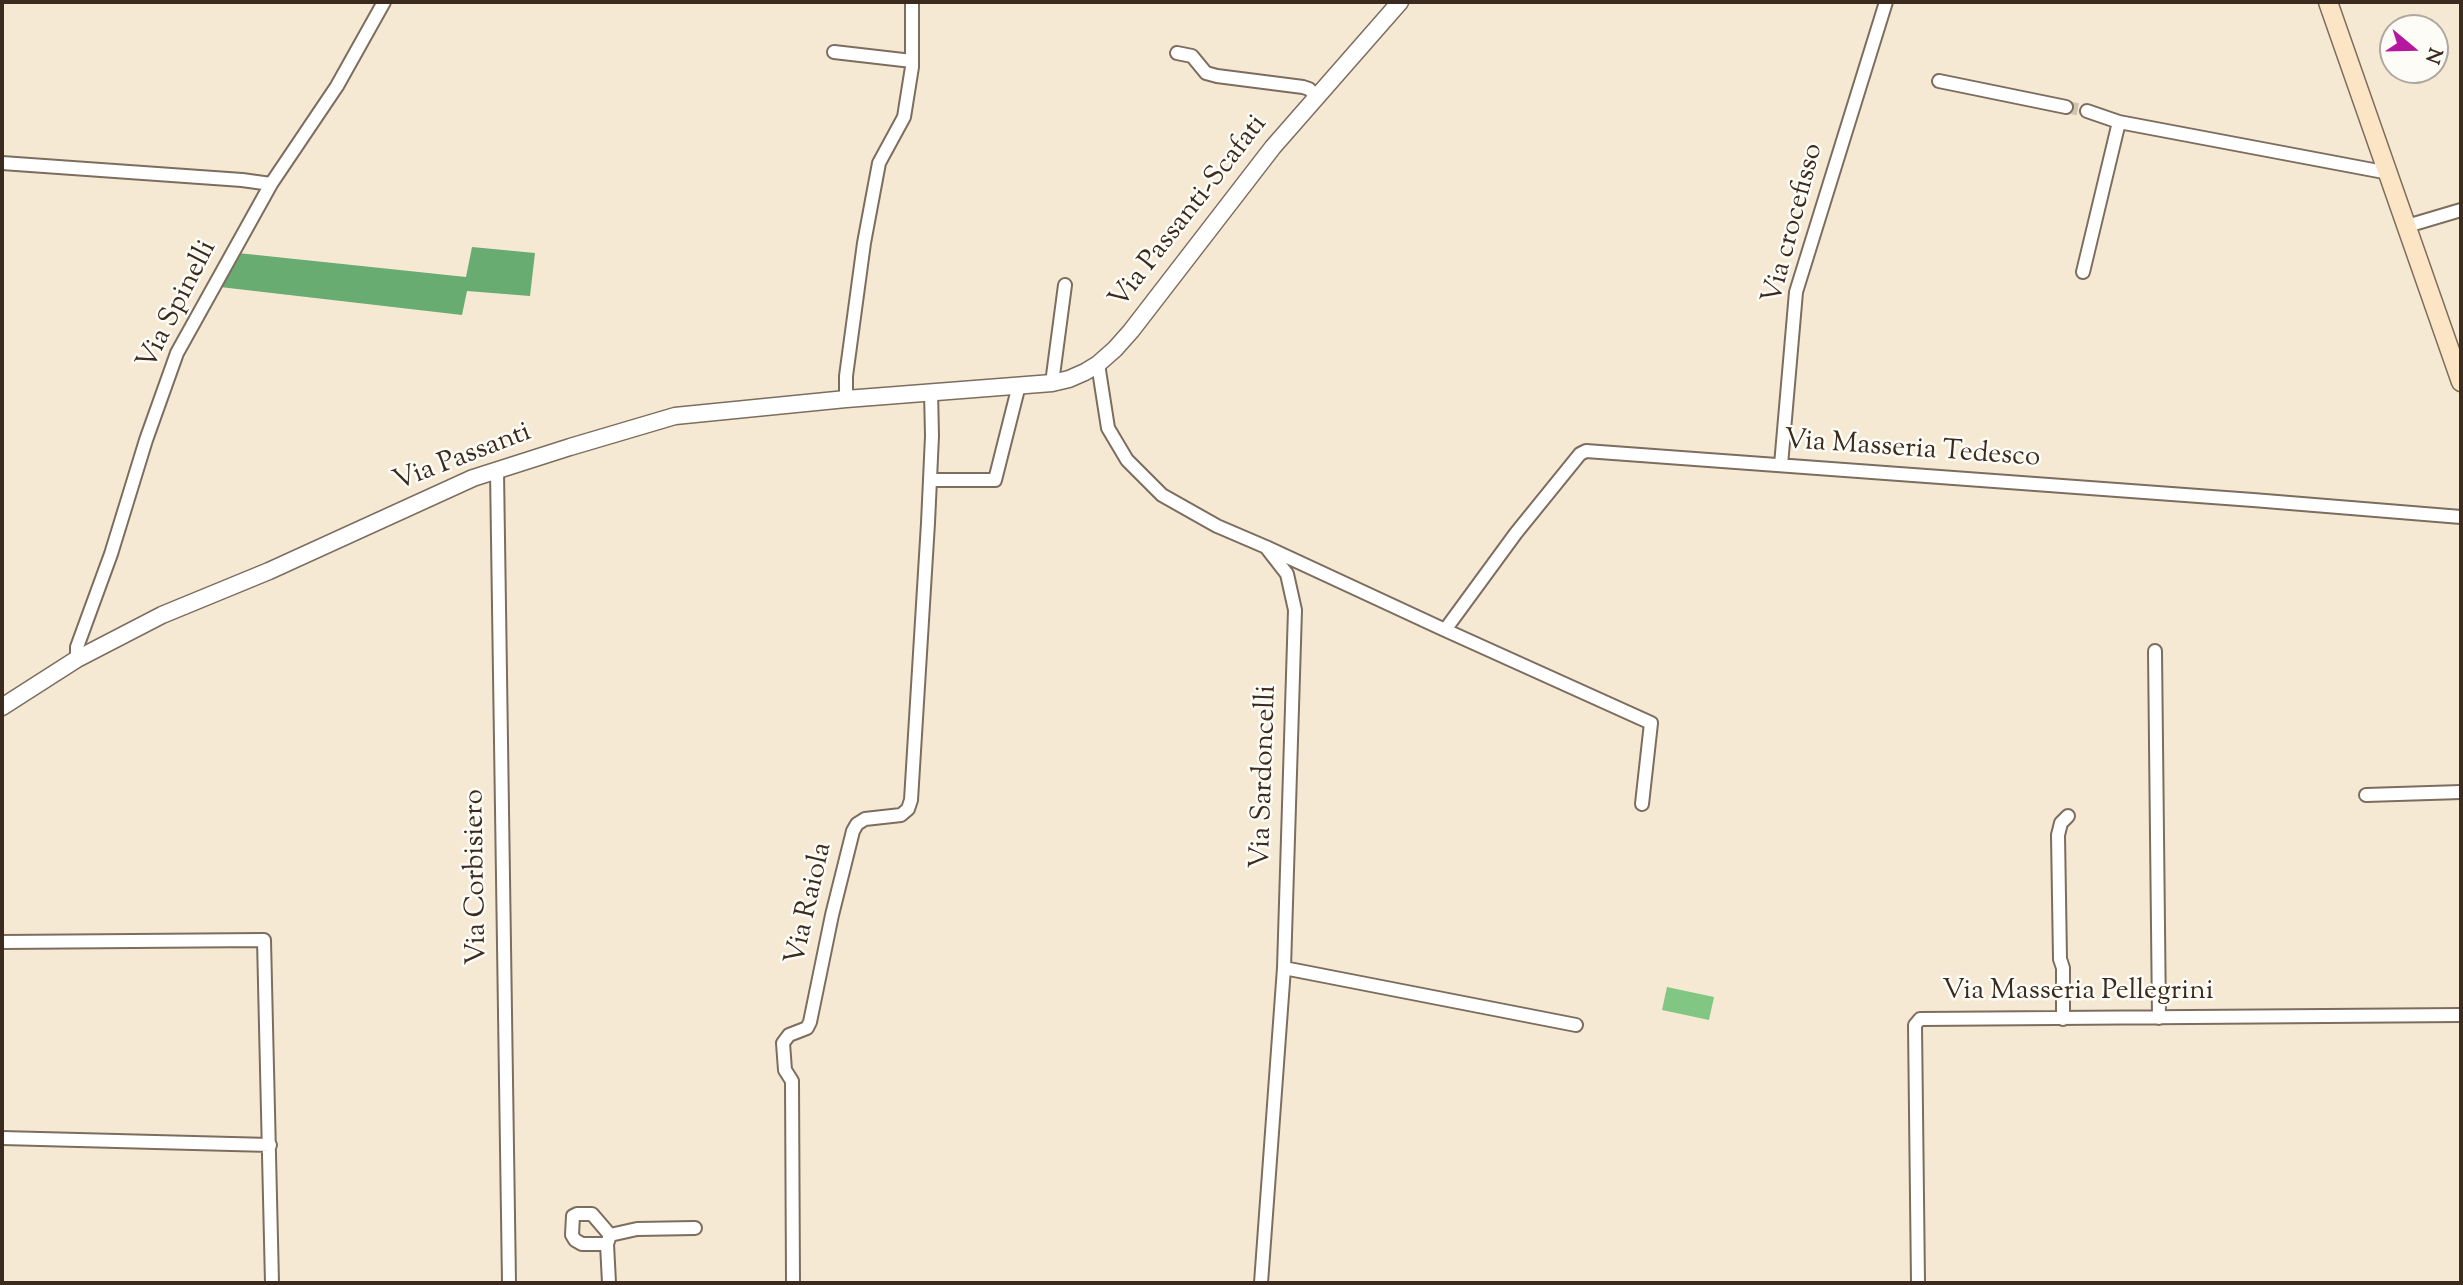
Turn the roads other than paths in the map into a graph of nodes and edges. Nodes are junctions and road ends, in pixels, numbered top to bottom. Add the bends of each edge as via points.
1 (384, 2) edge
2 (912, 2) edge
3 (1401, 2) edge
4 (1886, 2) edge
5 (2329, 2) edge
6 (834, 52) dead end
7 (1177, 53) dead end
8 (912, 61) junction
9 (1939, 81) dead end
10 (1317, 97) junction
11 (2066, 107) tunnel mouth
12 (2087, 111) tunnel mouth
13 (2119, 122) junction
14 (2, 163) edge
15 (2389, 173) junction
16 (271, 184) junction
17 (2461, 210) edge
18 (2407, 226) junction
19 (2083, 272) dead end
20 (1065, 285) dead end
21 (1098, 364) junction
22 (2461, 382) edge
23 (1052, 383) junction
24 (1019, 385) junction
25 (982, 387) joint
26 (932, 391) junction
27 (846, 399) junction
28 (1781, 465) junction
29 (496, 471) junction
30 (930, 480) junction
31 (2461, 517) edge
32 (1266, 547) junction
33 (1445, 630) junction
34 (2155, 651) dead end
35 (77, 659) junction
36 (2, 707) edge
37 (2148, 722) dead end
38 (2461, 792) edge
39 (2366, 794) dead end
40 (1642, 804) dead end
41 (2068, 816) dead end
42 (2, 942) edge
43 (1284, 968) junction
44 (2461, 1015) edge
45 (2156, 1018) junction
46 (2063, 1019) junction
47 (1576, 1025) dead end
48 (2, 1138) edge
49 (270, 1145) junction
50 (695, 1228) dead end
51 (272, 1283) edge
52 (509, 1283) edge
53 (609, 1283) edge
54 (793, 1283) edge
55 (1261, 1283) edge
56 (1918, 1283) edge

1 - 16 street, Via Spinelli via 337,86
2 - 8 street
3 - 10 street, Via Passanti-Scafati
4 - 28 street, Via crocefisso via 1796,292
5 - 15 main road
6 - 8 street
7 - 10 street via 1192,56 1206,73 1303,87
8 - 27 street via 904,117 878,163
9 - 11 street
10 - 21 street, Via Passanti-Scafati via 1131,331
12 - 13 street
13 - 15 street
13 - 19 street
14 - 16 street
15 - 18 main road
16 - 35 street, Via Spinelli via 177,353 77,647
17 - 18 street
18 - 22 main road
20 - 23 street
21 - 23 street, Via Passanti-Scafati
21 - 32 street, Via Sardoncelli via 1108,428 1127,460 1162,495
23 - 24 street, Via Passanti-Scafati
24 - 25 street, Via Passanti-Scafati
24 - 30 street via 995,480
25 - 26 street, Via Passanti
26 - 27 street, Via Passanti
26 - 30 street, Via Raiola
27 - 29 street, Via Passanti via 675,416
28 - 31 street, Via Masseria Tedesco
28 - 33 street, Via Masseria Tedesco via 1580,454
29 - 35 street, Via Passanti via 162,615
29 - 52 street, Via Corbisiero
30 - 54 street, Via Raiola via 911,800 901,815 865,819 853,831 810,1022 783,1043 785,1070 792,1081
32 - 33 street
32 - 43 street, Via Sardoncelli via 1287,574 1295,610
33 - 40 street via 1651,723
34 - 45 street
35 - 36 street, Via Passanti
37 - 45 street
38 - 39 street
41 - 46 street via 2058,835
42 - 49 street via 264,940
43 - 47 street
43 - 55 street, Via Sardoncelli
44 - 45 street, Via Masseria Pellegrini
45 - 46 street, Via Masseria Pellegrini
46 - 56 street, Via Masseria Pellegrini via 1923,1018 1916,1023
48 - 49 street
49 - 51 street
50 - 53 street via 637,1229 609,1240

